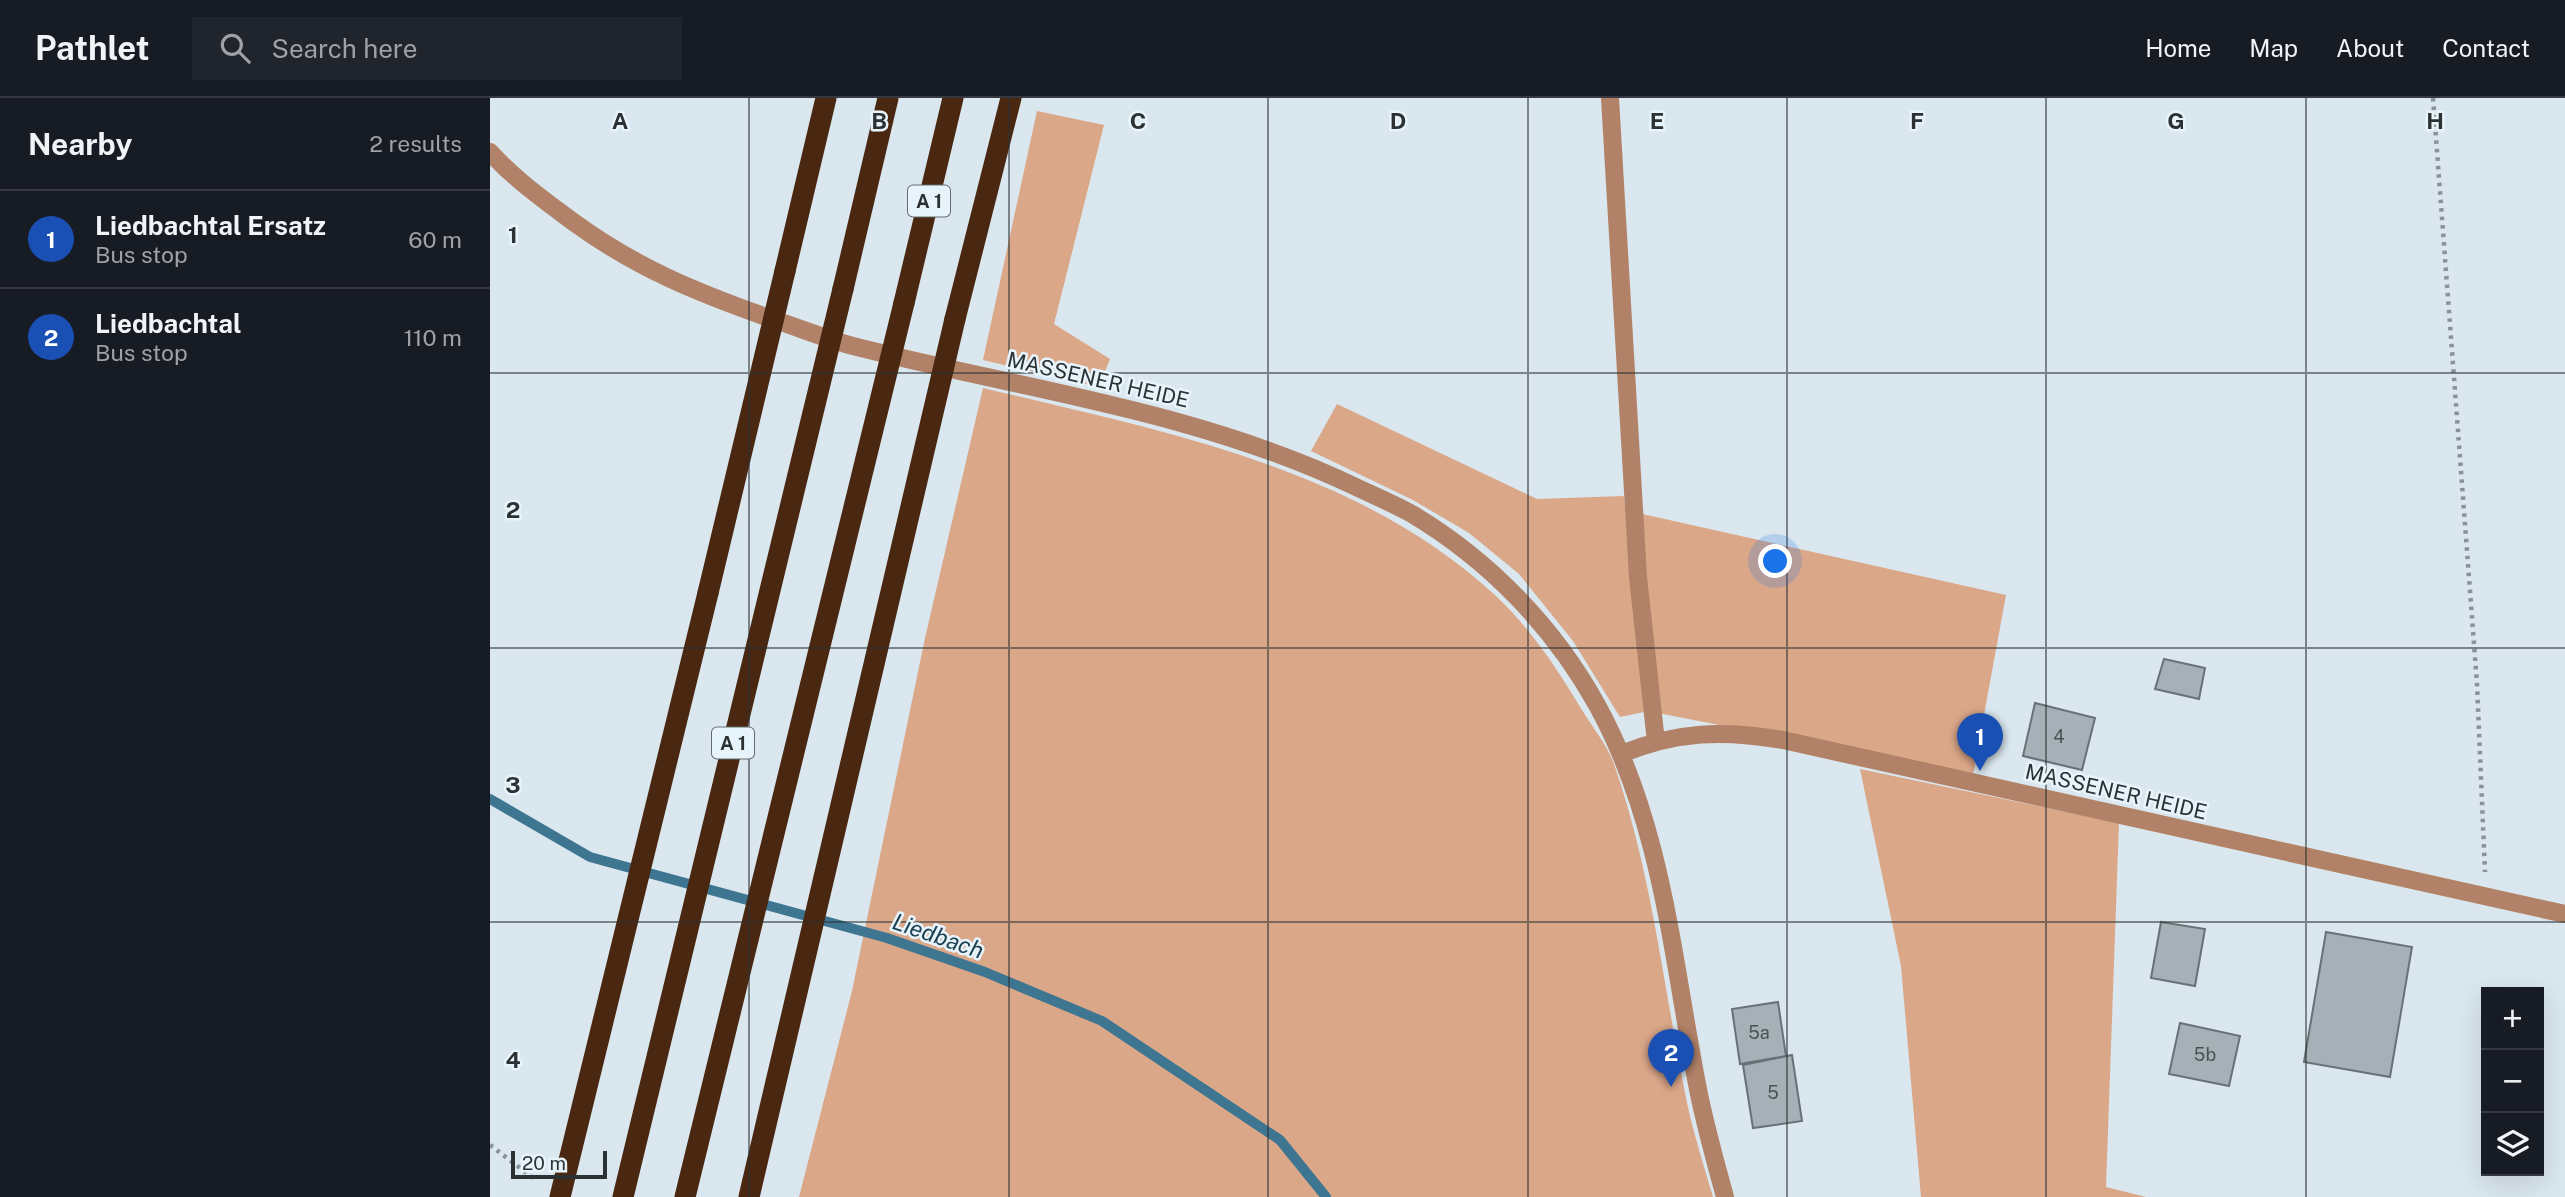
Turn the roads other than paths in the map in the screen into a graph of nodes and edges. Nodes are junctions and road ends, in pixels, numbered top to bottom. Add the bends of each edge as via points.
1 (826, 98) edge
2 (888, 98) edge
3 (953, 98) edge
4 (1011, 98) edge
5 (1610, 98) edge
6 (490, 152) edge
7 (1656, 742) junction
8 (1621, 754) junction
9 (2565, 914) edge
10 (553, 1193) edge
11 (623, 1197) edge
12 (685, 1197) edge
13 (749, 1197) edge
14 (1725, 1197) edge

1 - 10 highway, bridge
2 - 11 highway, A 1, bridge
3 - 12 highway, A 1, bridge
4 - 13 highway, bridge
5 - 7 street via 1638,577
6 - 8 street, MASSENER HEIDE via 597,239 703,295 853,346 1233,437 1307,464 1409,512 1469,554 1534,614 1598,705
7 - 8 street, MASSENER HEIDE
7 - 9 street, MASSENER HEIDE via 1707,733 1783,740
8 - 14 street, MASSENER HEIDE via 1657,864 1696,1082

